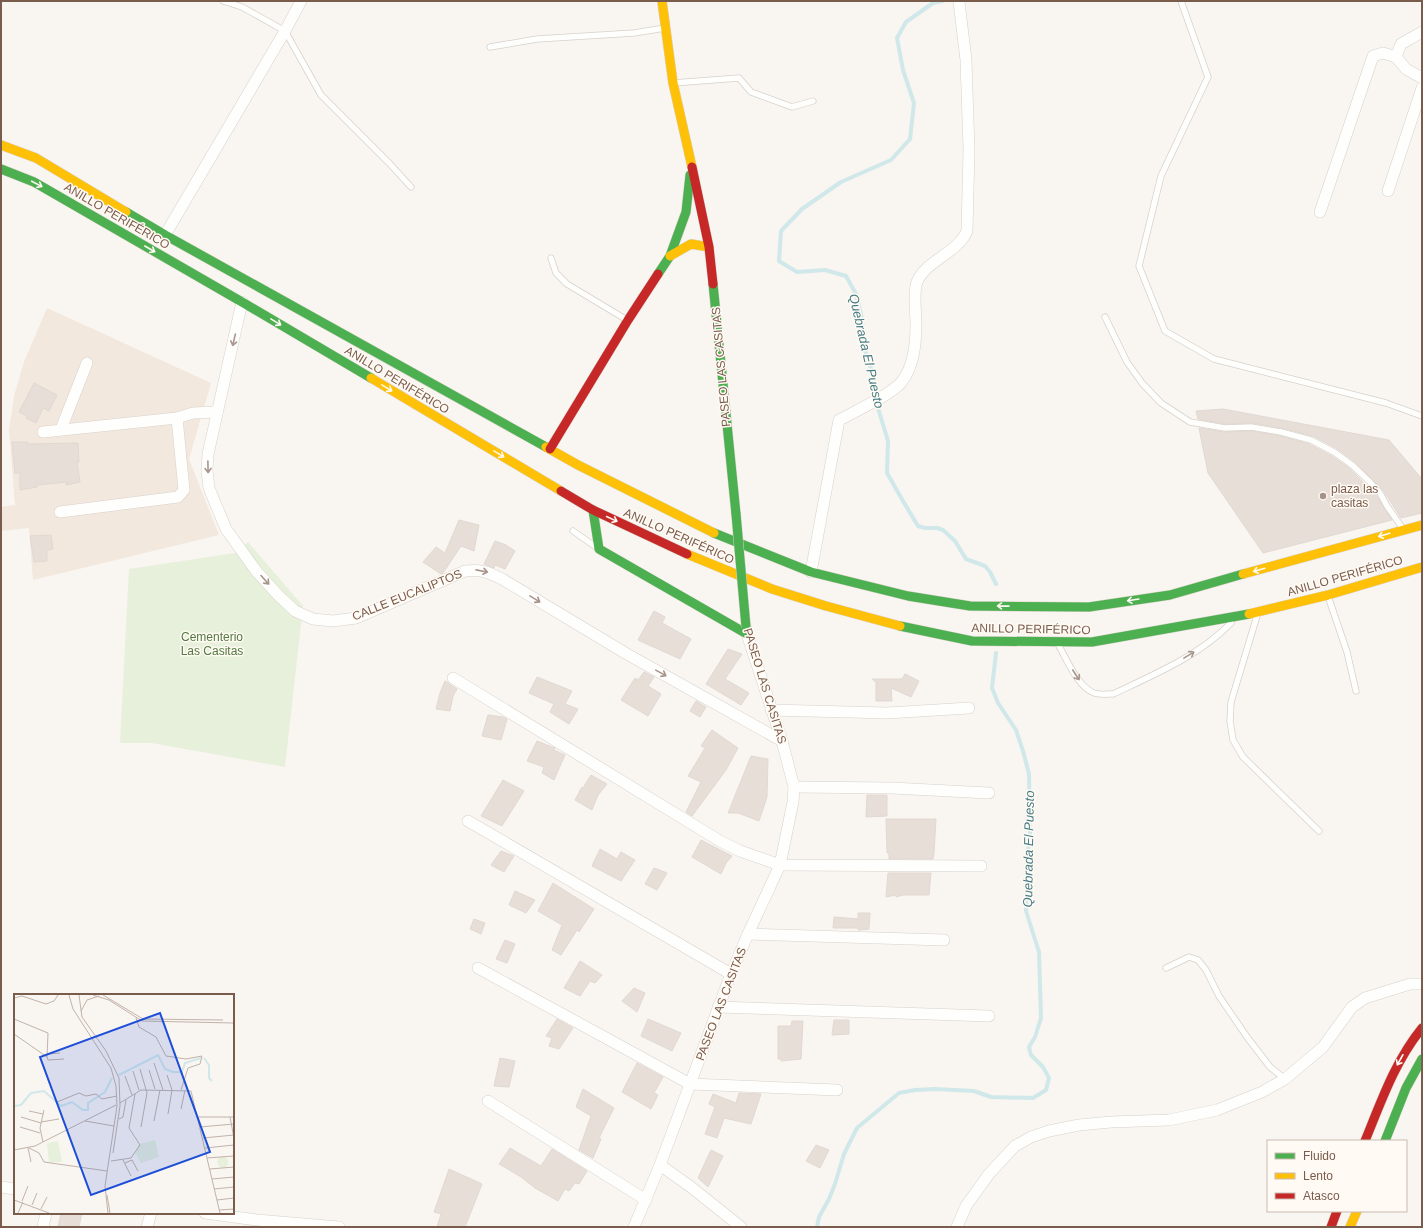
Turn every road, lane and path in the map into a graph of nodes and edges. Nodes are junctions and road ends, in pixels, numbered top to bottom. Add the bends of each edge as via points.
1 (223, 1) edge
2 (301, 1) edge
3 (662, 1) edge
4 (1181, 1) edge
5 (959, 2) dead end
6 (665, 28) junction
7 (285, 31) junction
8 (1422, 32) edge
9 (490, 47) dead end
10 (1396, 57) junction
11 (1422, 78) edge
12 (673, 83) junction
13 (1422, 88) edge
14 (813, 102) dead end
15 (1, 145) edge
16 (691, 160) junction
17 (1, 169) edge
18 (412, 187) dead end
19 (1388, 192) dead end
20 (1320, 212) dead end
21 (165, 235) junction
22 (709, 247) junction
23 (670, 256) junction
24 (551, 258) dead end
25 (242, 302) junction
26 (1105, 317) dead end
27 (628, 320) junction
28 (87, 363) dead end
29 (216, 412) junction
30 (1422, 416) edge
31 (177, 418) junction
32 (61, 430) junction
33 (43, 432) dead end
34 (550, 449) junction
35 (593, 510) junction
36 (60, 512) dead end
37 (1422, 525) edge
38 (1404, 529) junction
39 (572, 532) dead end
40 (599, 549) junction
41 (1420, 569) edge
42 (811, 572) junction
43 (1328, 595) junction
44 (1258, 612) junction
45 (1239, 615) junction
46 (746, 631) junction
47 (1056, 642) junction
48 (453, 678) dead end
49 (1356, 691) dead end
50 (969, 708) dead end
51 (771, 710) junction
52 (782, 741) junction
53 (794, 787) junction
54 (989, 793) dead end
55 (468, 821) dead end
56 (1319, 831) dead end
57 (780, 865) junction
58 (981, 866) dead end
59 (748, 934) junction
60 (944, 940) dead end
61 (478, 968) dead end
62 (1166, 968) dead end
63 (731, 974) junction
64 (1422, 984) edge
65 (718, 1007) junction
66 (989, 1016) dead end
67 (1422, 1028) edge
68 (1422, 1059) edge
69 (1285, 1079) junction
70 (690, 1084) junction
71 (838, 1090) dead end
72 (488, 1101) dead end
73 (1365, 1140) edge
74 (1385, 1140) edge
75 (660, 1165) junction
76 (1, 1187) edge
77 (14, 1189) edge
78 (646, 1200) junction
79 (1337, 1212) edge
80 (1357, 1212) edge
81 (46, 1214) edge
82 (151, 1214) edge
83 (210, 1214) edge
84 (256, 1223) edge
85 (42, 1227) edge
86 (147, 1227) edge
87 (339, 1227) edge
88 (634, 1227) edge
89 (741, 1227) edge
90 (957, 1227) edge
91 (1331, 1227) edge
92 (1350, 1227) edge

1 - 7 lane via 242,7
2 - 7 street
3 - 6 main road, PASEO LAS CASITAS
4 - 30 lane via 1208,77 1161,176 1139,266 1165,331 1214,359 1386,402
5 - 42 street via 966,60 969,150 967,231 958,245 928,268 916,283 916,339 913,357 903,380 895,389 839,420
6 - 9 lane via 634,33 537,39
6 - 12 main road, PASEO LAS CASITAS
7 - 18 lane via 322,95
7 - 21 street
8 - 10 street via 1401,44
10 - 11 street via 1406,69
10 - 20 street via 1383,53 1372,56
12 - 14 lane via 739,78 751,92 792,107
12 - 16 main road, PASEO LAS CASITAS
13 - 19 street
15 - 21 main road, ANILLO PERIFÉRICO via 36,158
16 - 22 main road, PASEO LAS CASITAS
16 - 23 main road via 686,212
17 -> 25 main road, ANILLO PERIFÉRICO via 34,182
21 - 34 main road, ANILLO PERIFÉRICO
22 - 23 main road via 691,244
22 - 46 main road, PASEO LAS CASITAS, bridge
23 - 27 main road
24 - 27 lane via 556,273 567,284
25 -> 29 street, CALLE EUCALIPTOS
25 -> 35 main road, ANILLO PERIFÉRICO
26 - 38 lane via 1126,362 1161,403 1190,422 1225,428 1251,427 1281,432 1310,440 1334,452 1352,465 1380,493
27 - 34 main road
28 - 32 street
29 - 31 street via 193,413
29 -> 52 street, CALLE EUCALIPTOS via 208,454 209,488 226,528 257,572 295,611 313,619 333,621 356,618 465,571 487,571 627,654
31 - 32 street
31 - 36 street via 184,490 182,494 178,497
32 - 33 street
34 - 42 main road, ANILLO PERIFÉRICO via 721,537
35 - 40 main road
35 -> 47 main road, ANILLO PERIFÉRICO via 707,564 826,606 898,626 972,641
37 - 38 main road, ANILLO PERIFÉRICO
38 -> 42 main road, ANILLO PERIFÉRICO via 1170,595 1089,607 970,606 908,596
39 - 40 lane
40 - 46 main road
41 - 43 main road, ANILLO PERIFÉRICO
43 - 44 main road, ANILLO PERIFÉRICO
43 - 49 lane via 1347,652
44 - 45 main road, ANILLO PERIFÉRICO
44 - 56 lane via 1231,702 1233,740 1243,757
45 - 47 main road, ANILLO PERIFÉRICO via 1092,642
47 -> 45 lane via 1085,688 1094,693 1113,694 1190,655 1219,635
46 - 51 street, PASEO LAS CASITAS
48 - 57 street via 720,842
50 - 51 street via 887,713
51 - 52 street, PASEO LAS CASITAS
52 - 53 street, PASEO LAS CASITAS
53 - 54 street via 892,788
53 - 57 street, PASEO LAS CASITAS
55 - 63 street
57 - 58 street
57 - 59 street, PASEO LAS CASITAS
59 - 60 street
59 - 63 street, PASEO LAS CASITAS
61 - 70 street
62 - 69 lane via 1189,957 1198,960 1247,1037 1270,1067
63 - 65 street, PASEO LAS CASITAS
64 - 69 street via 1410,984 1365,998 1352,1007 1323,1047
65 - 66 street
65 - 70 street, PASEO LAS CASITAS
67 -> 73 main road via 1409,1044 1391,1077
68 - 74 main road via 1406,1088
69 - 90 street via 1262,1092 1218,1110 1169,1120 1079,1125 1031,1137 1015,1146 989,1174 966,1206
70 - 71 street
70 - 75 street, PASEO LAS CASITAS
72 - 78 street
75 - 78 street, PASEO LAS CASITAS
75 - 89 street
76 - 77 street
78 - 88 street, PASEO LAS CASITAS
79 - 91 main road
80 - 92 main road
81 - 85 street
82 - 86 street
83 - 84 street
84 - 87 street

